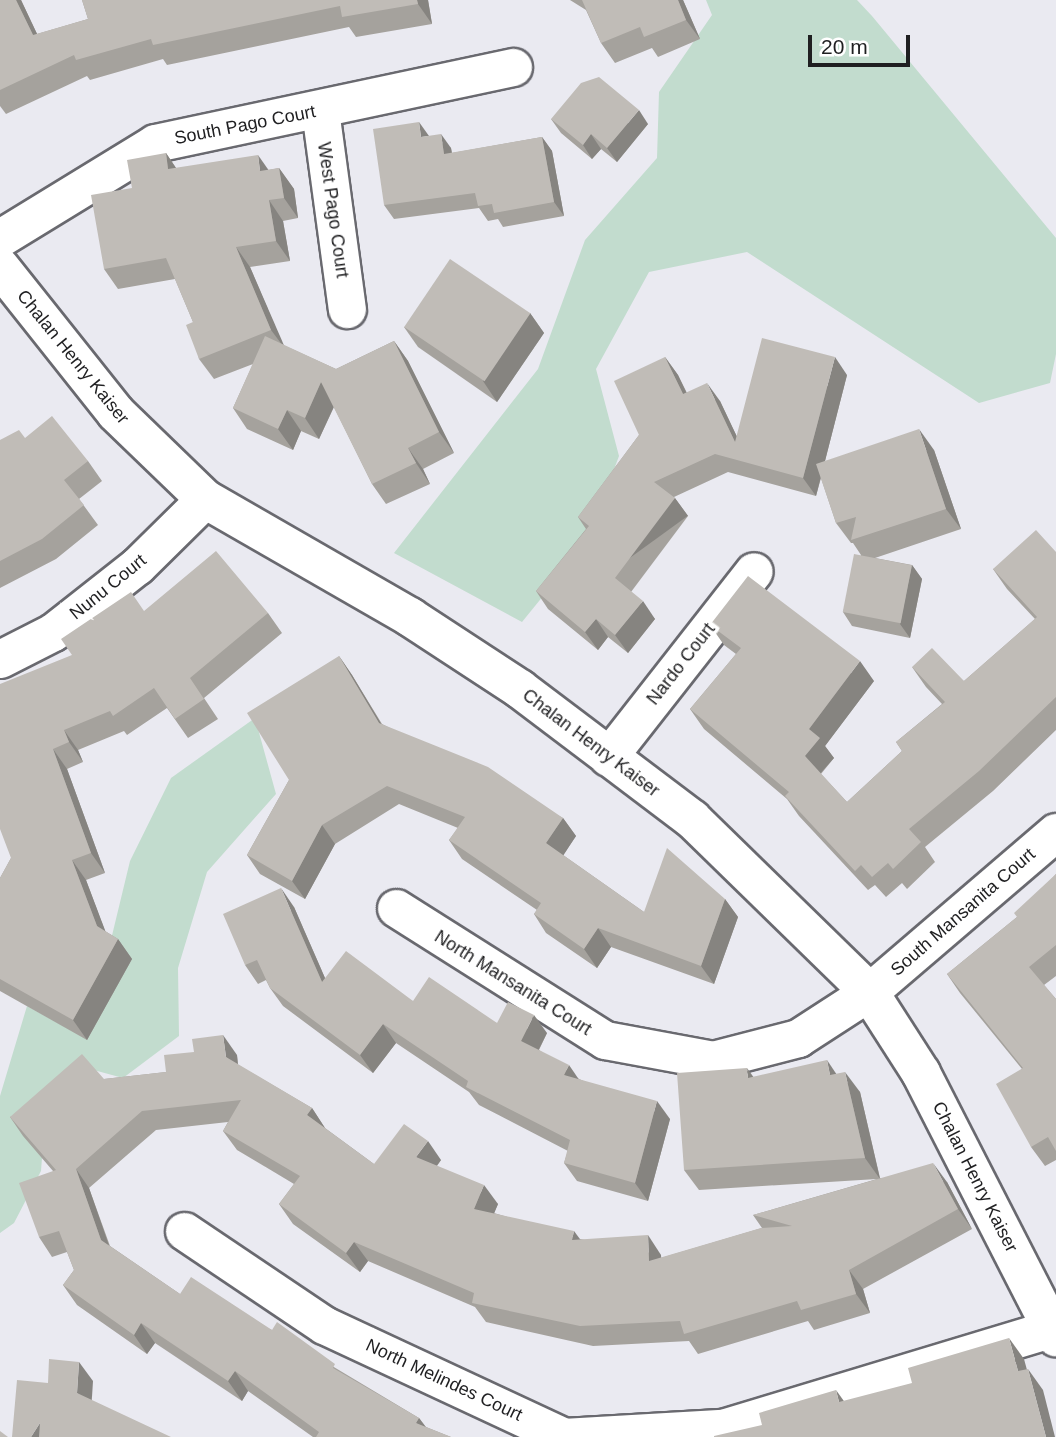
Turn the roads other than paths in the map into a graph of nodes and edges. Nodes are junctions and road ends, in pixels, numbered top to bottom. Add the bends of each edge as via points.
1 (513, 67) dead end
2 (320, 110) junction
3 (0, 238) edge
4 (0, 267) edge
5 (347, 309) dead end
6 (205, 499) junction
7 (754, 570) dead end
8 (0, 659) edge
9 (608, 757) junction
10 (1056, 832) edge
11 (396, 908) dead end
12 (869, 992) junction
13 (184, 1231) dead end
14 (1055, 1331) edge

1 - 2 street, South Pago Court
2 - 3 street, South Pago Court via 155,144
2 - 5 street, West Pago Court
4 - 6 street, Chalan Henry Kaiser via 116,413
6 - 8 street, Nunu Court via 137,566 52,632
6 - 9 street, Chalan Henry Kaiser via 410,617 520,689
7 - 9 street, Nardo Court
9 - 12 street, Chalan Henry Kaiser via 692,819
10 - 12 street, South Mansanita Court
11 - 12 street, North Mansanita Court via 605,1040 713,1060 798,1038
12 - 14 street, Chalan Henry Kaiser via 921,1073
13 - 14 street, North Melindes Court via 324,1325 564,1437 722,1428

